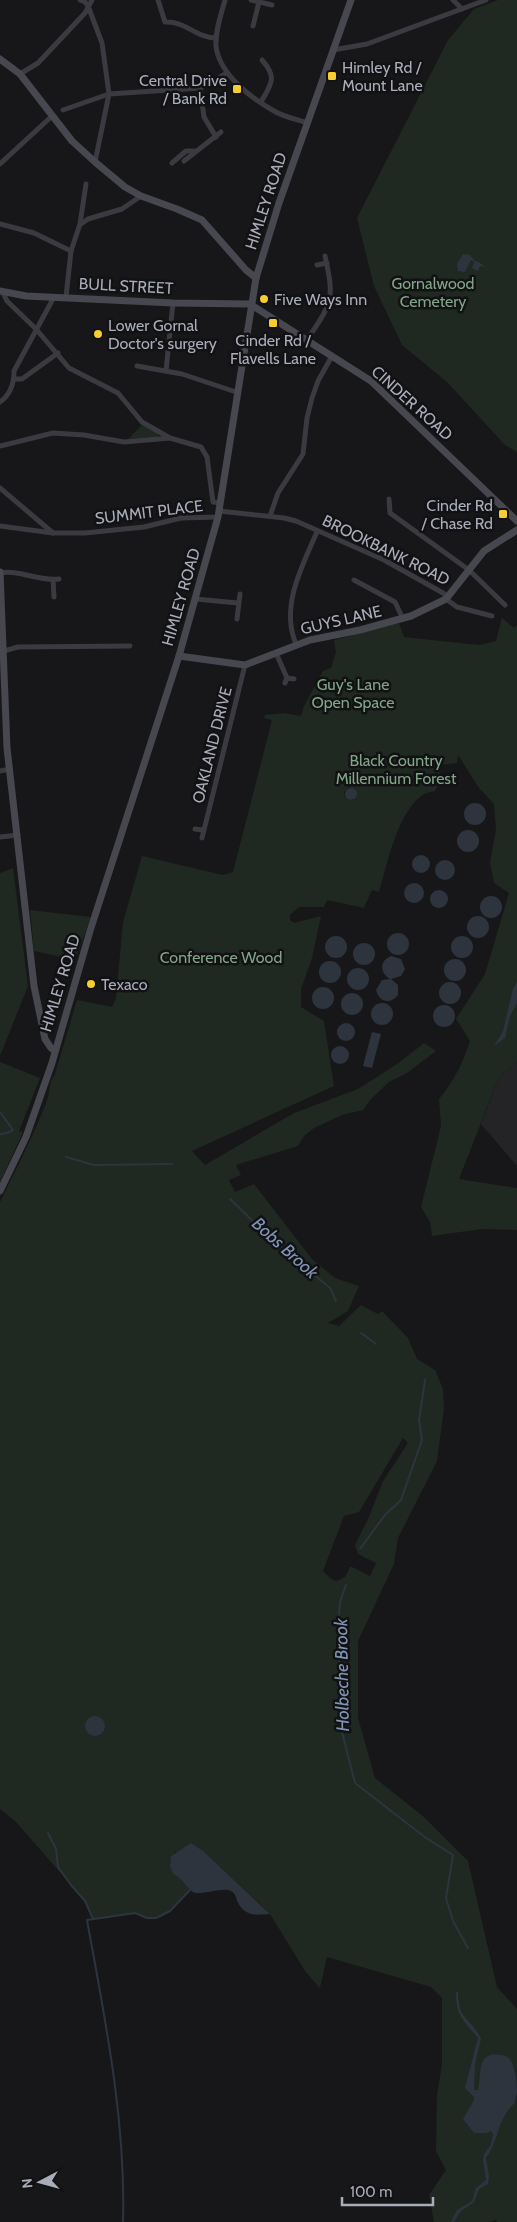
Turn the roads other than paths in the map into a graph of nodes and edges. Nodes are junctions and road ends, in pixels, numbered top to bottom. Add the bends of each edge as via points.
1 (80, 0) edge
2 (92, 0) edge
3 (158, 0) edge
4 (225, 0) edge
5 (251, 0) edge
6 (351, 0) edge
7 (453, 0) edge
8 (486, 0) edge
9 (259, 2) junction
10 (272, 5) dead end
11 (88, 6) junction
12 (462, 9) junction
13 (253, 26) dead end
14 (216, 38) junction
15 (333, 50) junction
16 (0, 59) edge
17 (262, 60) dead end
18 (227, 73) junction
19 (20, 74) junction
20 (200, 88) junction
21 (109, 94) junction
22 (261, 102) junction
23 (62, 110) dead end
24 (52, 116) junction
25 (307, 123) junction
26 (221, 132) dead end
27 (216, 137) junction
28 (196, 151) junction
29 (184, 161) dead end
30 (95, 162) junction
31 (172, 163) dead end
32 (0, 164) edge
33 (86, 184) dead end
34 (140, 196) junction
35 (0, 224) edge
36 (80, 224) junction
37 (71, 251) junction
38 (326, 256) dead end
39 (327, 263) junction
40 (317, 264) dead end
41 (256, 278) junction
42 (1, 291) edge
43 (54, 297) junction
44 (66, 298) junction
45 (172, 303) junction
46 (250, 304) junction
47 (36, 329) junction
48 (307, 340) junction
49 (58, 353) junction
50 (332, 356) junction
51 (137, 366) dead end
52 (166, 371) junction
53 (14, 379) junction
54 (236, 392) junction
55 (0, 402) edge
56 (170, 438) junction
57 (0, 446) edge
58 (0, 488) edge
59 (389, 499) dead end
60 (219, 510) junction
61 (270, 516) junction
62 (517, 521) edge
63 (0, 526) edge
64 (517, 530) edge
65 (317, 532) junction
66 (53, 533) junction
67 (469, 570) junction
68 (0, 573) edge
69 (354, 580) dead end
70 (360, 583) junction
71 (357, 589) dead end
72 (240, 594) dead end
73 (54, 597) dead end
74 (447, 598) junction
75 (195, 599) junction
76 (238, 603) junction
77 (505, 605) dead end
78 (492, 616) dead end
79 (238, 619) dead end
80 (403, 619) junction
81 (296, 644) junction
82 (130, 646) dead end
83 (2, 652) edge
84 (276, 653) junction
85 (179, 656) junction
86 (246, 665) junction
87 (294, 679) dead end
88 (10, 770) junction
89 (0, 771) edge
90 (195, 829) dead end
91 (203, 830) junction
92 (18, 835) junction
93 (0, 837) edge
94 (202, 838) dead end
95 (55, 1051) junction
96 (0, 1192) edge

1 - 11 street
2 - 11 street
3 - 14 street via 165,22 182,24 205,38
4 - 14 street
5 - 9 street
6 - 15 main road, HIMLEY ROAD
7 - 12 street
8 - 12 street
9 - 10 street
9 - 13 street
11 - 19 street via 38,63
11 - 21 street via 102,43
12 - 15 street via 367,44
14 - 18 street via 216,48
15 - 25 main road, HIMLEY ROAD
16 - 19 main road
17 - 22 street via 270,69 272,83
18 - 20 street
18 - 22 street
19 - 24 main road
20 - 21 street
20 - 27 street via 204,117
21 - 23 street
21 - 30 street
22 - 25 street via 274,112
24 - 30 main road
24 - 32 street
25 - 41 main road, HIMLEY ROAD
26 - 27 street
27 - 28 street
28 - 29 street
28 - 31 street via 186,151
30 - 34 main road
33 - 36 street
34 - 36 street via 122,209
34 - 41 main road via 202,220
35 - 37 street via 34,233
36 - 37 street
37 - 44 street
38 - 39 street
39 - 40 street
39 - 48 street via 332,294 330,304
41 - 46 main road, HIMLEY ROAD
42 - 43 main road, BULL STREET
42 - 47 street via 7,302
43 - 44 main road, BULL STREET
43 - 47 street
44 - 45 main road, BULL STREET
45 - 46 main road, BULL STREET
45 - 52 street
46 - 48 main road, CINDER ROAD
46 - 54 main road, HIMLEY ROAD
47 - 49 street
47 - 53 street via 14,371
48 - 50 main road, CINDER ROAD
49 - 53 street via 22,379
49 - 56 street via 69,368 118,393 142,422
50 - 61 street via 312,398 303,454 278,493
50 - 62 main road, CINDER ROAD via 371,381
51 - 52 street
52 - 54 street
53 - 55 street via 8,395
54 - 60 main road, HIMLEY ROAD
56 - 57 street via 124,442 84,434 53,433
56 - 60 street via 201,447 206,457 213,502
58 - 66 street
59 - 67 street via 390,513
60 - 61 street, BROOKBANK ROAD
60 - 66 street, SUMMIT PLACE via 116,531
60 - 75 main road, HIMLEY ROAD
61 - 65 street, BROOKBANK ROAD via 296,521
63 - 66 street, SUMMIT PLACE
64 - 67 main road, BROOKBANK ROAD via 484,551
65 - 74 street, BROOKBANK ROAD via 384,560 444,593
65 - 81 street via 294,589 291,623
67 - 74 main road, BROOKBANK ROAD
67 - 77 street
68 - 73 street via 56,580
68 - 83 main road
69 - 70 street
70 - 71 street
70 - 80 street via 395,602
72 - 76 street
74 - 78 street via 457,608
74 - 80 main road, GUYS LANE
75 - 76 street
75 - 85 main road, HIMLEY ROAD
76 - 79 street
80 - 81 main road, GUYS LANE
81 - 84 main road, GUYS LANE
82 - 83 street via 18,647
83 - 88 main road
84 - 86 main road, GUYS LANE
84 - 87 street via 286,681
85 - 86 main road, GUYS LANE
85 - 95 main road, HIMLEY ROAD via 90,931
86 - 91 street, OAKLAND DRIVE
88 - 89 street
88 - 92 main road
90 - 91 street
91 - 94 street, OAKLAND DRIVE
92 - 93 street
92 - 95 main road via 34,986 46,1039
95 - 96 main road, HIMLEY ROAD via 26,1138

